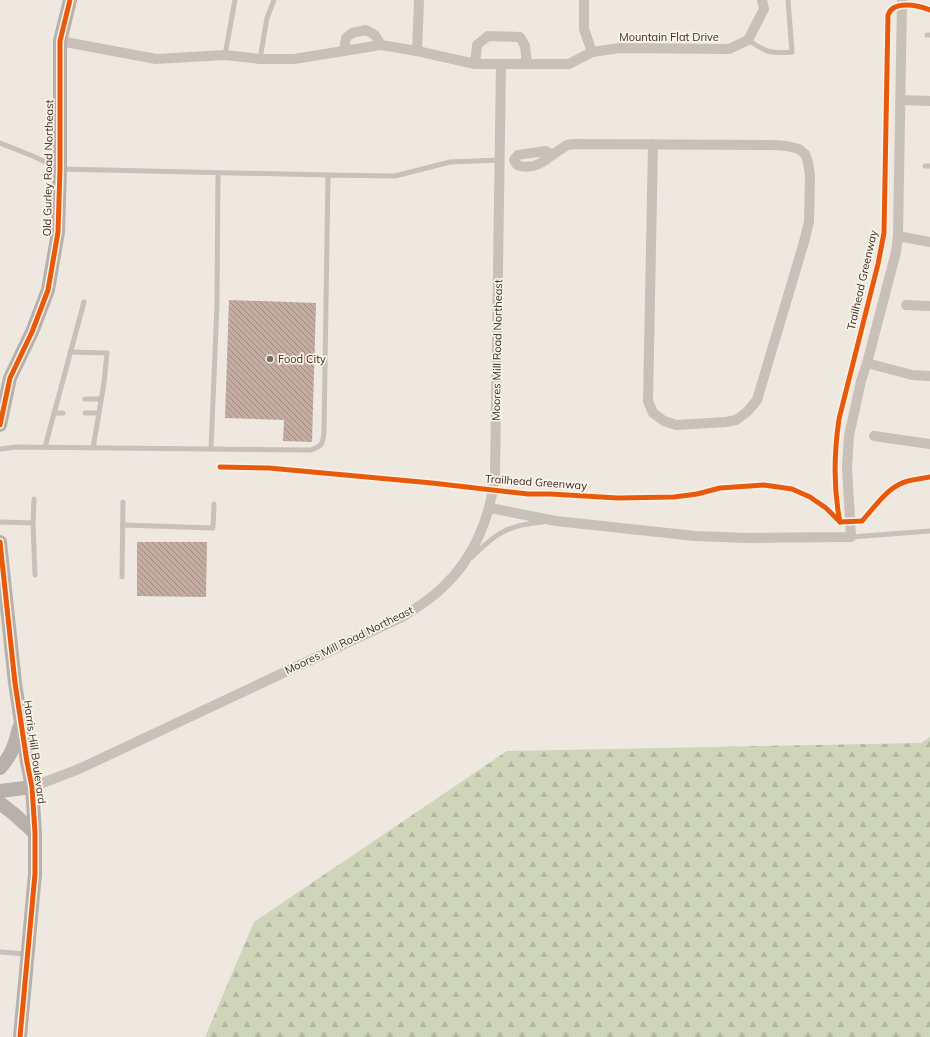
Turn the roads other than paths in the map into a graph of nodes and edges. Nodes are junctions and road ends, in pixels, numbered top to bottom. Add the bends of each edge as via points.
1 (70, 0) edge
2 (235, 0) edge
3 (274, 0) edge
4 (419, 0) edge
5 (584, 0) edge
6 (762, 0) edge
7 (788, 0) edge
8 (902, 0) edge
9 (748, 40) junction
10 (60, 41) junction
11 (381, 45) junction
12 (344, 51) junction
13 (417, 51) junction
14 (592, 52) junction
15 (225, 55) junction
16 (260, 59) junction
17 (475, 64) junction
18 (501, 64) junction
19 (527, 64) junction
20 (901, 100) junction
21 (930, 101) edge
22 (0, 143) edge
23 (653, 144) junction
24 (499, 160) junction
25 (60, 169) junction
26 (218, 172) junction
27 (328, 175) junction
28 (898, 236) junction
29 (930, 242) edge
30 (84, 302) dead end
31 (906, 305) dead end
32 (930, 306) edge
33 (70, 352) junction
34 (867, 363) junction
35 (930, 376) edge
36 (85, 399) dead end
37 (101, 399) junction
38 (54, 413) junction
39 (63, 413) dead end
40 (86, 413) dead end
41 (99, 413) junction
42 (0, 425) edge
43 (874, 436) dead end
44 (930, 444) edge
45 (45, 447) junction
46 (93, 448) junction
47 (0, 449) edge
48 (211, 449) junction
49 (34, 499) dead end
50 (124, 502) dead end
51 (214, 504) dead end
52 (490, 508) junction
53 (556, 521) junction
54 (0, 522) edge
55 (33, 523) junction
56 (123, 525) junction
57 (930, 531) edge
58 (851, 537) junction
59 (0, 542) edge
60 (1, 558) edge
61 (464, 565) junction
62 (36, 575) dead end
63 (122, 577) dead end
64 (21, 722) junction
65 (0, 768) edge
66 (32, 786) junction
67 (0, 791) edge
68 (0, 803) edge
69 (36, 834) junction
70 (0, 952) edge
71 (28, 954) junction
72 (20, 1037) edge

1 - 10 street, Old Gurley Road Northeast
2 - 15 lane
3 - 16 lane via 267,18
4 - 13 street
5 - 14 street via 584,29
6 - 9 street via 764,9
7 - 9 lane via 792,52 775,54 761,49
8 - 20 street
9 - 14 street, Mountain Flat Drive via 729,49 620,48
10 - 15 street, Mountain Flat Drive via 156,59
10 - 25 street, Old Gurley Road Northeast
11 - 12 street, Mountain Flat Drive
11 - 12 street via 375,35 366,30 352,33 346,38
11 - 13 street, Mountain Flat Drive
12 - 16 street, Mountain Flat Drive via 294,59
13 - 17 street, Mountain Flat Drive
14 - 19 street, Mountain Flat Drive via 569,64
15 - 16 street, Mountain Flat Drive
17 - 18 street, Mountain Flat Drive
17 - 19 street via 477,45 488,36 520,37 525,46
18 - 19 street, Mountain Flat Drive
18 - 24 street, Moores Mill Road Northeast
20 - 21 street
20 - 28 street
22 - 25 lane
23 - 23 street via 787,146 799,149 805,154 808,162 809,222 804,242 757,400 736,420 676,425 664,421 653,413 648,401
23 - 24 street via 567,145 543,163 532,166 522,167 514,160
24 - 27 lane via 450,162 395,176
24 - 52 street, Moores Mill Road Northeast via 495,467
25 - 26 lane
25 - 42 street, Old Gurley Road Northeast via 58,232 48,290 10,378
26 - 27 lane
26 - 48 lane via 217,304
27 - 48 lane via 323,442 311,450
28 - 29 street
28 - 34 street
30 - 33 lane
31 - 32 street
33 - 37 lane via 107,354
33 - 38 lane via 60,399
34 - 35 street via 912,375
34 - 58 street via 849,436 847,467
36 - 37 lane
37 - 41 lane
38 - 39 lane
38 - 45 lane
40 - 41 lane
41 - 46 lane
43 - 44 street
45 - 46 lane
45 - 47 lane
46 - 48 lane
49 - 55 lane
50 - 56 lane
51 - 56 lane via 213,528
52 - 53 street
52 - 61 street, Moores Mill Road Northeast
53 - 58 street via 695,536
53 - 61 lane via 526,523 500,533 489,540
54 - 55 lane
55 - 62 lane
56 - 63 lane
57 - 58 lane
59 - 60 street, Harris Hill Boulevard
60 - 64 street, Harris Hill Boulevard
61 - 66 street, Moores Mill Road Northeast via 442,589 402,617 80,769
64 - 65 street via 14,747
64 - 66 street, Harris Hill Boulevard
66 - 67 street, Moores Mill Road Northeast
66 - 69 street, Harris Hill Boulevard
68 - 69 street
69 - 71 street, Harris Hill Boulevard
70 - 71 lane
71 - 72 street, Harris Hill Boulevard

